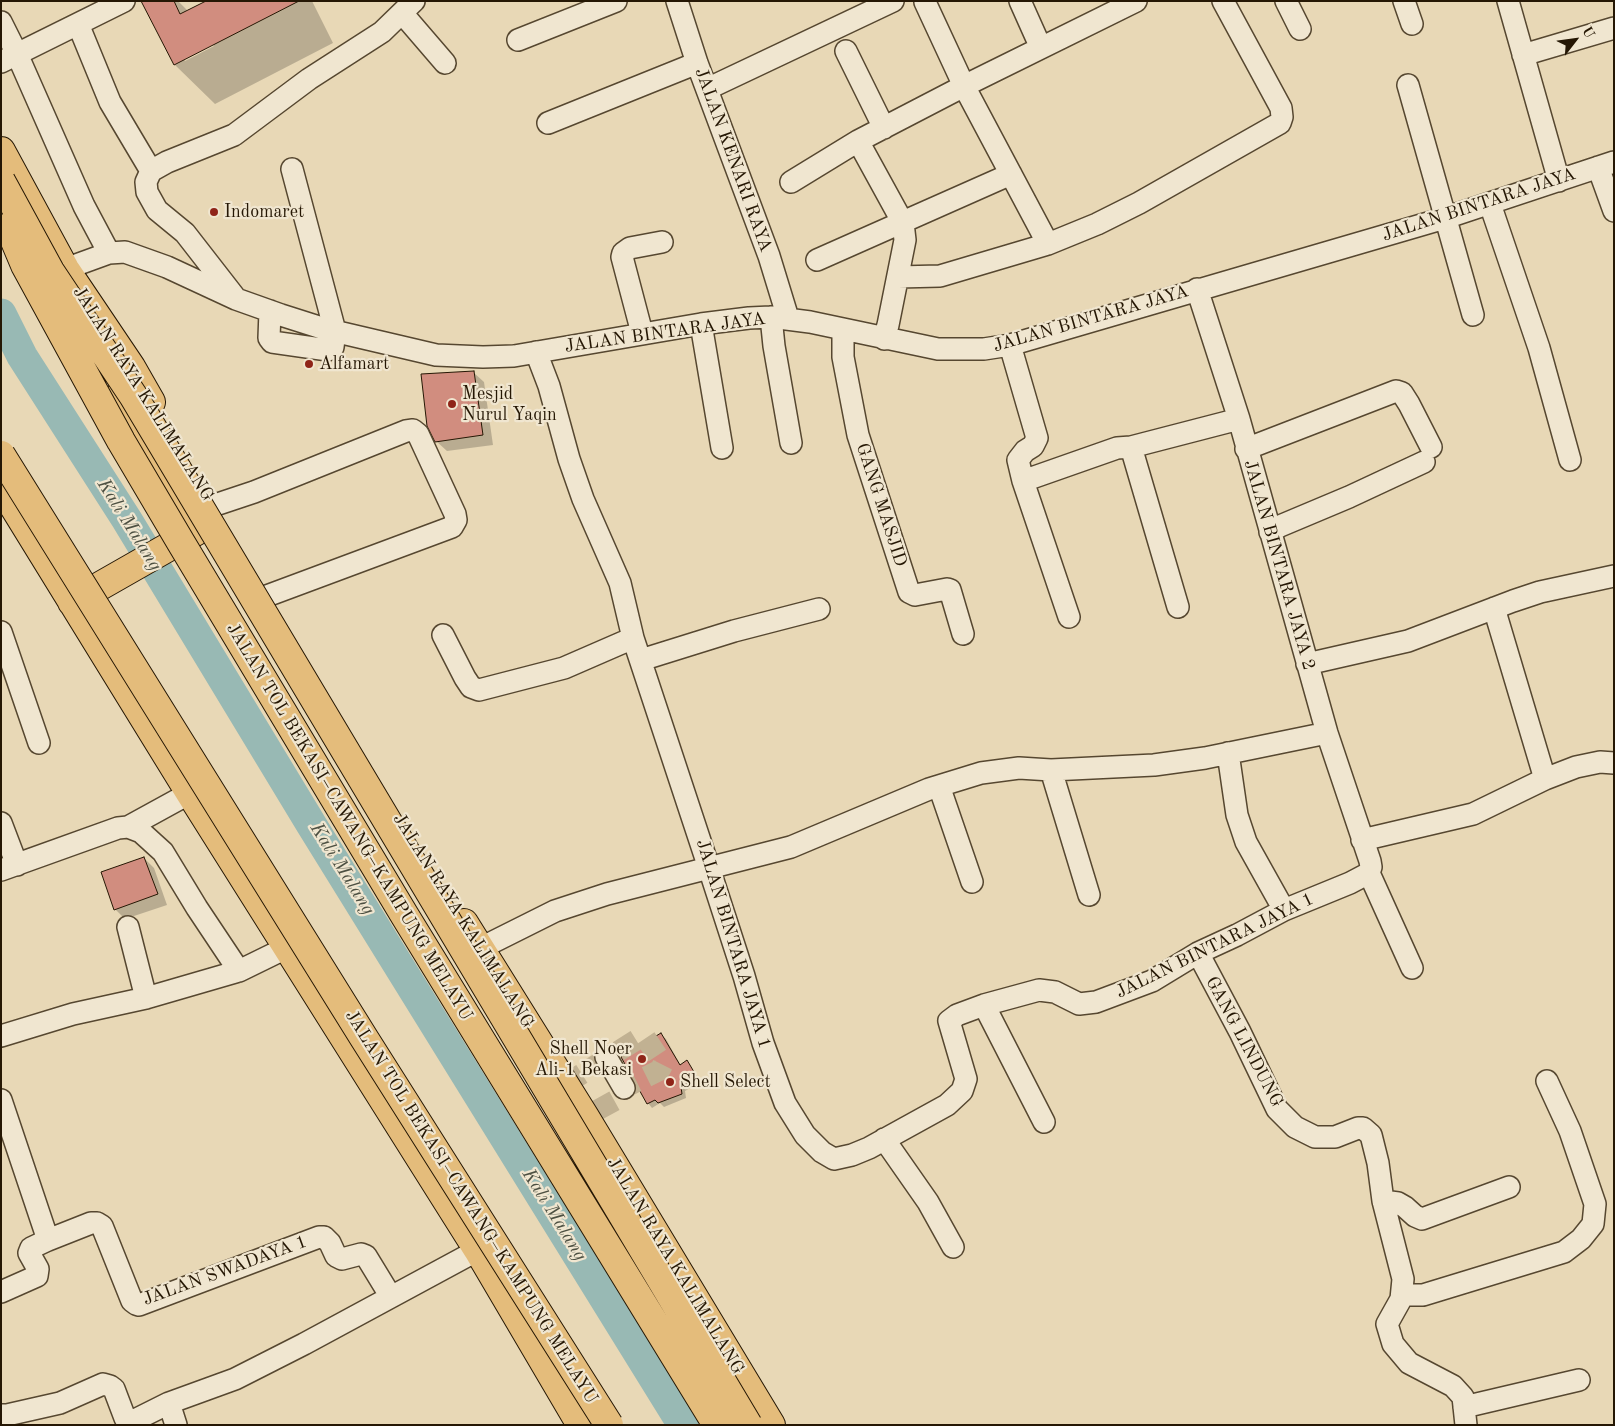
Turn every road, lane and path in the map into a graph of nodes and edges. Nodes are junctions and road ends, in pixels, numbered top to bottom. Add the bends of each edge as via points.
1 (124, 1) edge
2 (616, 1) edge
3 (677, 1) edge
4 (892, 1) edge
5 (1020, 1) edge
6 (1136, 1) edge
7 (1223, 1) edge
8 (1286, 1) edge
9 (1404, 1) edge
10 (1508, 1) edge
11 (925, 2) edge
12 (408, 7) edge
13 (1, 22) edge
14 (78, 24) junction
15 (1412, 24) dead end
16 (1614, 28) edge
17 (1300, 29) dead end
18 (518, 40) dead end
19 (1041, 48) junction
20 (846, 51) dead end
21 (1523, 55) junction
22 (9, 58) edge
23 (445, 63) dead end
24 (697, 63) junction
25 (1408, 85) dead end
26 (964, 86) junction
27 (707, 89) junction
28 (548, 123) dead end
29 (884, 128) junction
30 (858, 141) junction
31 (1, 151) edge
32 (1606, 165) edge
33 (292, 169) dead end
34 (151, 171) junction
35 (1011, 174) junction
36 (1560, 180) junction
37 (1, 181) edge
38 (791, 182) dead end
39 (1490, 204) junction
40 (1, 208) edge
41 (1614, 211) edge
42 (1445, 218) junction
43 (903, 223) junction
44 (662, 242) dead end
45 (1048, 244) junction
46 (110, 253) junction
47 (817, 260) dead end
48 (65, 268) junction
49 (898, 277) junction
50 (1197, 290) junction
51 (236, 299) junction
52 (270, 311) junction
53 (1473, 315) dead end
54 (779, 318) junction
55 (701, 324) junction
56 (843, 329) junction
57 (335, 331) junction
58 (642, 334) junction
59 (884, 339) junction
60 (1010, 345) junction
61 (536, 352) junction
62 (1239, 419) junction
63 (791, 443) dead end
64 (1130, 447) junction
65 (722, 448) dead end
66 (1246, 449) junction
67 (1, 455) edge
68 (1570, 460) dead end
69 (1023, 482) junction
70 (1, 486) edge
71 (216, 512) junction
72 (1270, 532) junction
73 (185, 538) junction
74 (1614, 576) edge
75 (264, 597) junction
76 (72, 602) junction
77 (1178, 607) dead end
78 (1494, 608) junction
79 (819, 609) dead end
80 (1068, 617) dead end
81 (1, 632) edge
82 (963, 634) dead end
83 (443, 635) dead end
84 (633, 638) junction
85 (641, 660) junction
86 (1307, 664) junction
87 (1327, 733) junction
88 (39, 743) dead end
89 (1228, 753) junction
90 (1614, 763) edge
91 (1051, 770) junction
92 (1545, 779) junction
93 (939, 786) junction
94 (190, 793) junction
95 (1, 823) edge
96 (128, 827) junction
97 (1362, 840) junction
98 (9, 868) edge
99 (709, 868) junction
100 (1369, 873) junction
101 (972, 882) dead end
102 (1089, 895) dead end
103 (1284, 910) junction
104 (128, 927) dead end
105 (288, 947) junction
106 (480, 949) junction
107 (1198, 953) junction
108 (1412, 968) dead end
109 (239, 971) junction
110 (146, 998) junction
111 (984, 1005) junction
112 (1, 1036) edge
113 (606, 1057) dead end
114 (1547, 1081) dead end
115 (624, 1088) dead end
116 (1, 1100) edge
117 (1044, 1122) dead end
118 (884, 1140) junction
119 (1509, 1187) dead end
120 (1383, 1201) junction
121 (48, 1240) junction
122 (953, 1247) dead end
123 (478, 1250) junction
124 (1, 1292) edge
125 (1402, 1295) junction
126 (391, 1297) junction
127 (1579, 1380) dead end
128 (169, 1403) junction
129 (1, 1415) edge
130 (1465, 1416) edge
131 (176, 1425) edge
132 (581, 1425) edge
133 (609, 1425) edge
134 (717, 1425) edge
135 (748, 1425) edge
136 (771, 1425) edge

1 - 14 street
2 - 18 street
3 - 24 street, JALAN KENARI RAYA
4 - 27 street
5 - 19 street
6 - 19 street
7 - 45 street via 1281,108 1280,123 1139,203
8 - 17 street
9 - 15 street
10 - 21 street
11 - 26 street
12 - 23 street
12 - 34 street via 382,32 309,79 234,135
13 - 22 street
14 - 22 street
14 - 34 street via 110,102
16 - 21 street
19 - 26 street
20 - 29 street
21 - 36 street
22 - 46 street
24 - 27 street, JALAN KENARI RAYA
24 - 28 street
25 - 42 street
26 - 29 street
26 - 35 street
27 - 54 street, JALAN KENARI RAYA via 769,256
29 - 30 street
30 - 38 street
30 - 43 street
31 - 48 main road, JALAN RAYA KALIMALANG
32 - 36 street, JALAN BINTARA JAYA
32 - 41 street
33 - 57 street
34 - 51 street via 146,182 147,192 157,210 185,233
35 - 43 street
35 - 45 street
36 - 39 street, JALAN BINTARA JAYA
37 - 135 main road, bridge via 50,271 134,397
39 - 42 street, JALAN BINTARA JAYA
39 - 68 street via 1539,348
40 - 134 main road, JALAN TOL BEKASI–CAWANG–KAMPUNG MELAYU, bridge via 24,266 170,524 405,916
42 - 50 street, JALAN BINTARA JAYA
42 - 53 street
43 - 47 street
43 - 49 street via 904,240
44 - 58 street via 630,248 622,257
45 - 49 street via 940,276
46 - 48 street, JALAN BINTARA JAYA
46 - 51 street, JALAN BINTARA JAYA via 125,252 142,257
48 - 71 main road, JALAN RAYA KALIMALANG via 131,367
48 - 73 main road, JALAN RAYA KALIMALANG via 66,298
49 - 59 street
50 - 60 street, JALAN BINTARA JAYA
50 - 62 street, JALAN BINTARA JAYA 2
51 - 52 street, JALAN BINTARA JAYA
52 - 57 street, JALAN BINTARA JAYA
52 - 57 street via 269,338 272,342 328,350 333,347
54 - 55 street, JALAN BINTARA JAYA
54 - 56 street, JALAN BINTARA JAYA
54 - 63 street, JALAN KENARI RAYA via 774,346
55 - 58 street, JALAN BINTARA JAYA
55 - 65 street
56 - 59 street, JALAN BINTARA JAYA
56 - 82 street, GANG MASJID via 843,357 858,435 910,592 914,595 950,590
57 - 61 street, JALAN BINTARA JAYA via 436,354 483,357
58 - 61 street, JALAN BINTARA JAYA
59 - 60 street, JALAN BINTARA JAYA via 938,349 984,349
60 - 69 street via 1037,438 1018,460
61 - 84 street, JALAN BINTARA JAYA 1 via 580,491 620,583
62 - 64 street
62 - 66 street, JALAN BINTARA JAYA 2
64 - 69 street via 1118,448
64 - 77 street
66 - 72 street, JALAN BINTARA JAYA 2
66 - 72 street via 1396,391 1402,393 1409,404 1428,454 1349,497
67 - 133 main road, JALAN TOL BEKASI–CAWANG–KAMPUNG MELAYU, bridge via 369,1047
69 - 80 street
70 - 76 main road
71 - 73 main road, JALAN RAYA KALIMALANG
71 - 75 main road, JALAN RAYA KALIMALANG
71 - 75 street via 254,492 406,431 413,430 418,434 454,514 456,520 452,527
72 - 86 street, JALAN BINTARA JAYA 2
73 - 76 main road, JALAN RAYA KALIMALANG
74 - 78 street via 1540,592
75 - 106 main road, JALAN RAYA KALIMALANG
76 - 94 main road
78 - 86 street via 1408,641
78 - 92 street
79 - 85 street
81 - 88 street
83 - 84 street via 465,678 471,687 479,690 564,668
84 - 85 street, JALAN BINTARA JAYA 1
85 - 99 street, JALAN BINTARA JAYA 1
86 - 87 street, JALAN BINTARA JAYA 2
87 - 89 street
87 - 97 street, JALAN BINTARA JAYA 2
89 - 91 street via 1154,765
89 - 103 street via 1237,815 1246,842
90 - 92 street via 1600,762
91 - 93 street via 1019,768 980,773
91 - 102 street
92 - 97 street via 1473,814
93 - 99 street via 791,847
93 - 101 street
94 - 96 street
94 - 105 main road
95 - 98 street
96 - 98 street
96 - 109 street via 140,832 163,852
97 - 100 street via 1370,861
99 - 106 street via 555,911
99 - 118 street, JALAN BINTARA JAYA 1 via 763,1043 785,1103 800,1127 822,1152 834,1159 852,1155
100 - 103 street, JALAN BINTARA JAYA 1
100 - 108 street
103 - 107 street, JALAN BINTARA JAYA 1
104 - 110 street
105 - 109 street
105 - 123 main road
106 - 136 main road, JALAN RAYA KALIMALANG
107 - 111 street, JALAN BINTARA JAYA 1 via 1152,981 1096,1002 1079,1004 1055,992 1038,990
107 - 120 street, GANG LINDUNG via 1277,1110 1295,1127 1316,1137 1335,1137 1358,1128 1367,1130 1374,1146
109 - 110 street
110 - 112 street via 73,1014
111 - 117 street
111 - 118 street, JALAN BINTARA JAYA 1 via 949,1021 966,1078 962,1091 947,1105
113 - 115 street
114 - 125 street via 1570,1131 1595,1204 1593,1224 1564,1252 1432,1293
116 - 121 street
118 - 122 street via 928,1202
119 - 120 street via 1422,1219 1405,1207
120 - 125 street, GANG LINDUNG via 1402,1273
121 - 124 street, JALAN SWADAYA 1 via 31,1248 29,1253 38,1269 37,1276
121 - 126 street, JALAN SWADAYA 1 via 91,1223 102,1226 132,1301 139,1305 319,1237 330,1242 336,1256 342,1260 362,1254 366,1256
123 - 126 street
123 - 132 main road
125 - 130 street, GANG LINDUNG via 1387,1324 1393,1344 1409,1363 1453,1386 1463,1397
126 - 128 street via 235,1379
127 - 130 street
128 - 129 street via 129,1422 114,1389 103,1384 60,1403
128 - 131 street

